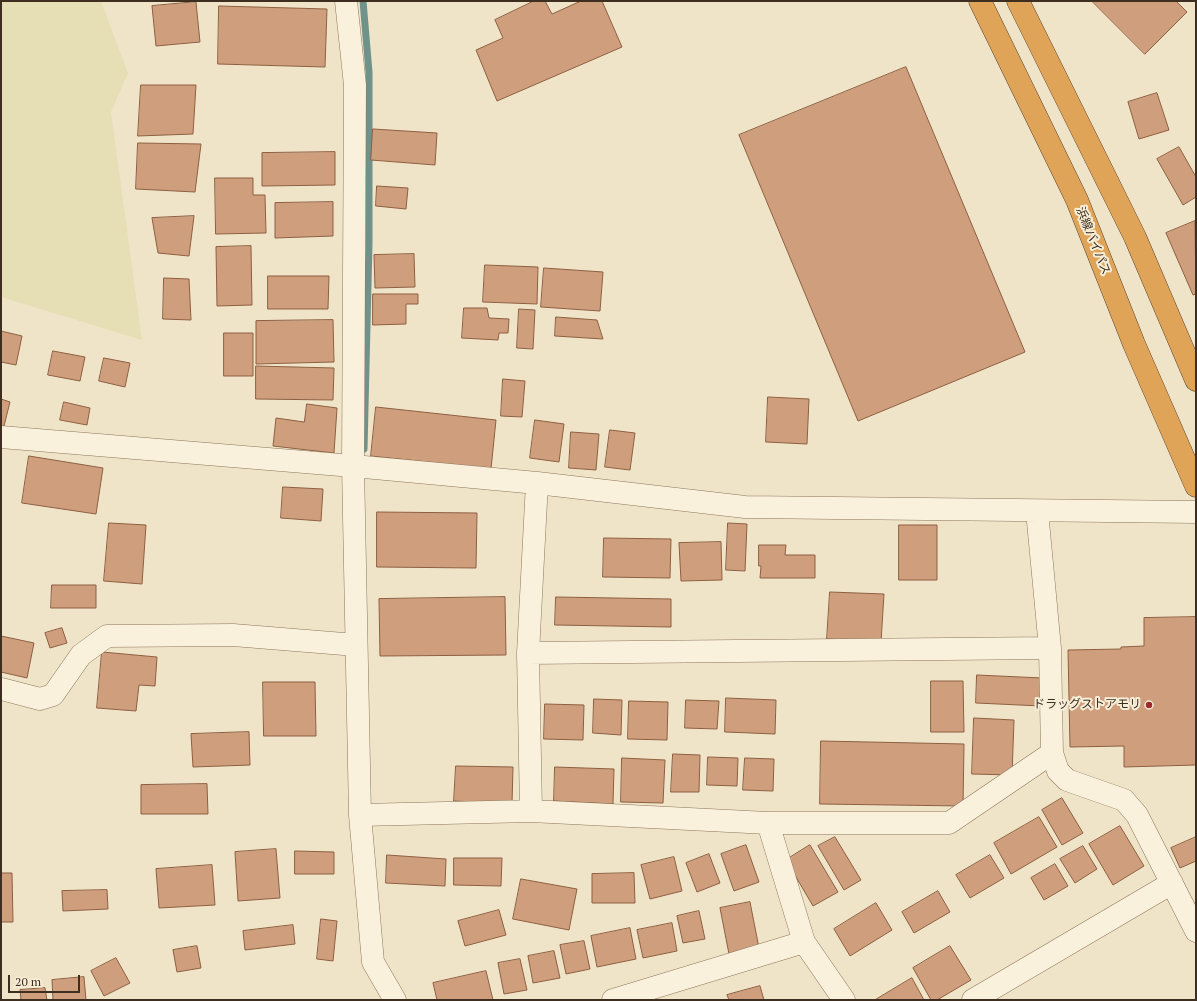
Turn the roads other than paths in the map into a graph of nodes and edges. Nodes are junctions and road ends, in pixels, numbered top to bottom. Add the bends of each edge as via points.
1 (346, 1) edge
2 (980, 1) edge
3 (1018, 1) edge
4 (1196, 380) edge
5 (1, 437) edge
6 (353, 466) junction
7 (537, 483) junction
8 (1196, 486) edge
9 (1037, 511) junction
10 (1196, 512) edge
11 (356, 645) junction
12 (1050, 648) junction
13 (528, 653) junction
14 (1, 689) edge
15 (1052, 753) junction
16 (531, 811) junction
17 (360, 815) junction
18 (768, 823) junction
19 (1172, 883) junction
20 (1196, 931) edge
21 (804, 942) junction
22 (395, 1000) edge
23 (613, 1000) edge
24 (844, 1000) edge
25 (973, 1000) edge

1 - 6 street via 355,85
2 - 8 highway, 浜線バイパス via 1077,200 1134,344
3 - 4 highway via 1135,237
5 - 6 street
6 - 7 street
6 - 11 street
7 - 9 street via 746,507
7 - 13 street
9 - 10 street
9 - 12 street
11 - 14 street via 233,635 107,636 81,655 53,695 40,699
11 - 17 street
12 - 13 street
12 - 15 street
13 - 16 street
15 - 18 street via 949,823
15 - 19 street via 1058,771 1067,780 1124,800 1137,815
16 - 17 street
16 - 18 street
17 - 22 street via 373,962
18 - 21 street
19 - 20 street
19 - 25 street
21 - 23 street
21 - 24 street

